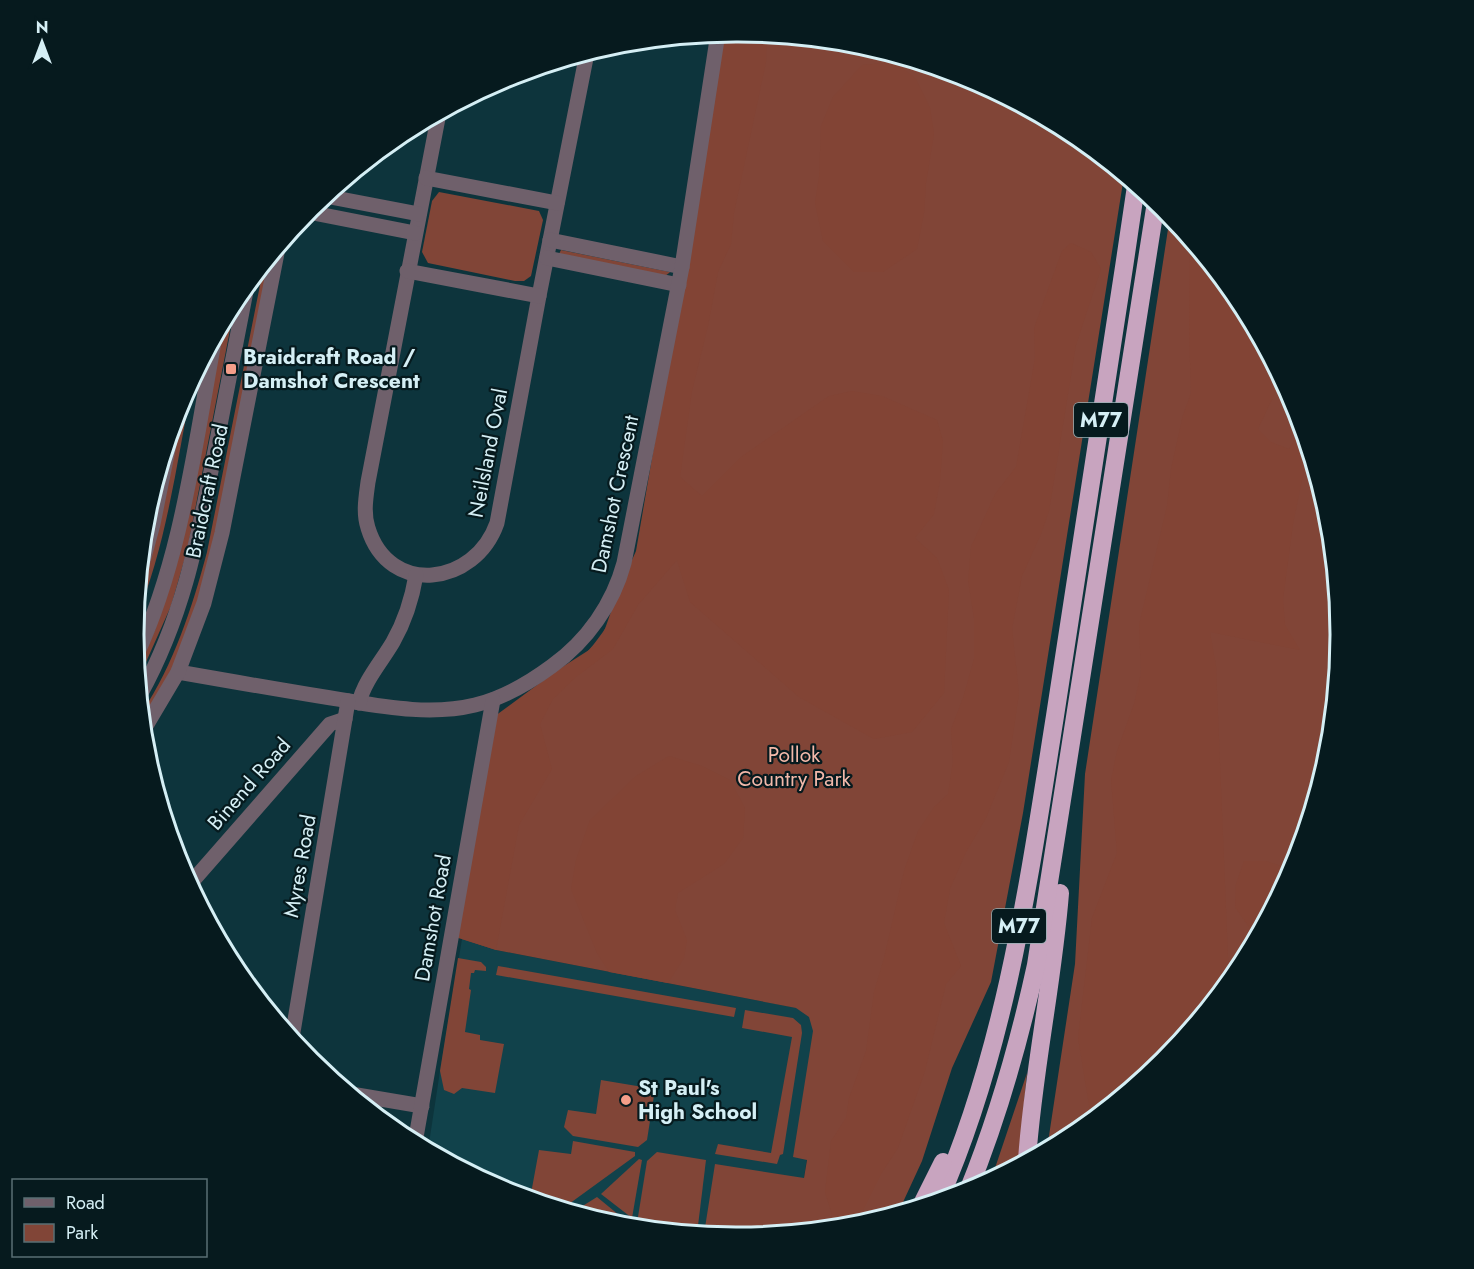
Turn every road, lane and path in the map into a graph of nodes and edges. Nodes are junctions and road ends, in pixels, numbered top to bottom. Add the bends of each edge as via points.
1 (717, 43) edge
2 (585, 62) edge
3 (437, 124) edge
4 (426, 178) junction
5 (1135, 196) edge
6 (336, 198) edge
7 (557, 203) junction
8 (320, 214) edge
9 (418, 214) junction
10 (1154, 214) edge
11 (415, 233) junction
12 (550, 240) junction
13 (547, 258) junction
14 (275, 265) edge
15 (682, 267) junction
16 (407, 271) junction
17 (679, 285) junction
18 (539, 296) junction
19 (243, 307) edge
20 (210, 365) edge
21 (416, 575) junction
22 (144, 636) edge
23 (178, 672) junction
24 (147, 681) edge
25 (493, 700) junction
26 (353, 702) junction
27 (151, 719) edge
28 (345, 719) junction
29 (1070, 757) junction
30 (197, 876) edge
31 (294, 1027) edge
32 (995, 1034) junction
33 (366, 1097) edge
34 (422, 1106) junction
35 (417, 1133) edge
36 (1028, 1151) edge
37 (973, 1178) edge
38 (943, 1190) edge
39 (926, 1196) edge

1 - 15 street, Damshot Crescent
2 - 7 street, Neilsland Oval
3 - 4 street
4 - 7 street
4 - 9 street
5 - 32 highway, M77 via 1048,759 1015,948
6 - 9 street
7 - 12 street, Neilsland Oval
8 - 11 street
9 - 11 street
10 - 29 highway, M77
11 - 16 street
12 - 13 street, Neilsland Oval
12 - 15 street
13 - 17 street
13 - 18 street, Neilsland Oval
14 - 23 street, Braidcraft Road via 222,532 204,603
15 - 17 street, Damshot Crescent
16 - 18 street
16 - 21 street via 365,508 368,530 380,550 389,561
17 - 25 street, Damshot Crescent via 616,588 575,647 542,673
18 - 21 street, Neilsland Oval via 494,533 482,551 464,566 443,574
19 - 24 street, Braidcraft Road via 193,560 169,633
20 - 22 street, Braidcraft Road via 173,556
21 - 26 street via 404,620
23 - 26 street, Damshot Crescent
23 - 27 street, Braidcraft Road
25 - 26 street, Damshot Crescent via 431,710
25 - 34 street, Damshot Road
26 - 28 street, Myres Road
28 - 30 street, Binend Road via 330,724
28 - 31 street, Myres Road
29 - 36 highway via 1054,958
29 - 37 highway, M77 via 1044,925 1022,1025 1003,1096
32 - 38 highway, M77 via 968,1126
32 - 39 highway
33 - 34 street
34 - 35 street, Damshot Road

